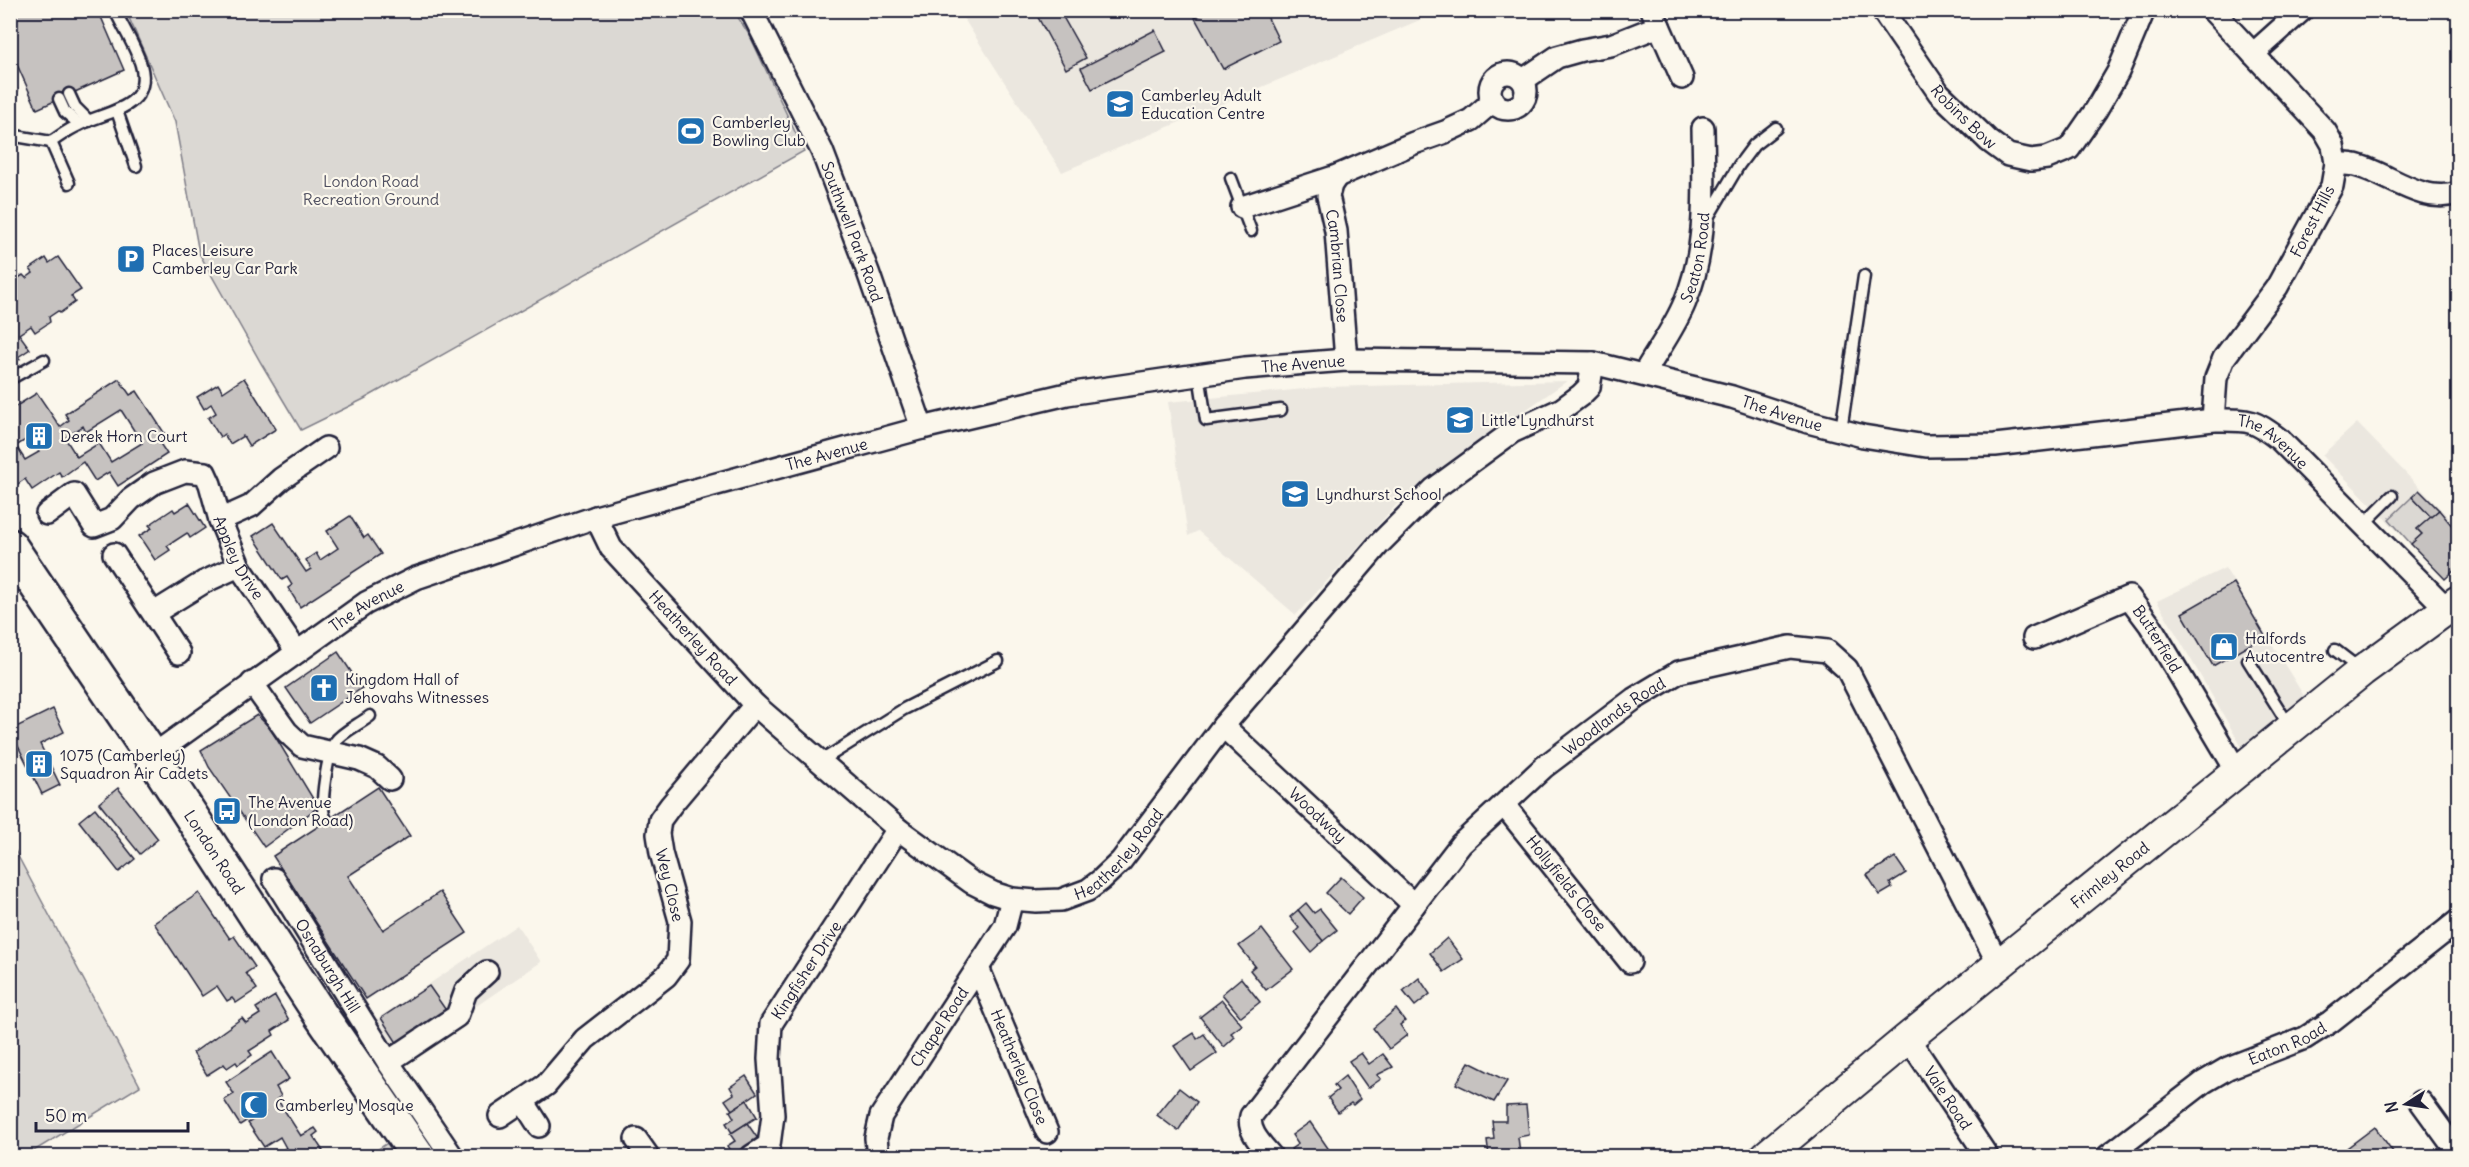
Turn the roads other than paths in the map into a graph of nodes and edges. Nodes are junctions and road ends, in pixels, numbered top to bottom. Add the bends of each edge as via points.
1 (115, 10) edge
2 (751, 10) edge
3 (1882, 10) edge
4 (2144, 10) edge
5 (2212, 10) edge
6 (2302, 10) edge
7 (1656, 18) edge
8 (2253, 54) junction
9 (1682, 78) dead end
10 (69, 94) dead end
11 (59, 99) dead end
12 (117, 111) junction
13 (84, 123) junction
14 (1776, 128) dead end
15 (1703, 129) dead end
16 (10, 135) edge
17 (51, 142) junction
18 (2336, 164) junction
19 (136, 166) dead end
20 (1337, 176) junction
21 (1231, 178) dead end
22 (69, 183) dead end
23 (2458, 193) edge
24 (1242, 207) junction
25 (1703, 227) junction
26 (1251, 231) dead end
27 (1864, 276) dead end
28 (44, 360) dead end
29 (1346, 360) junction
30 (1593, 363) junction
31 (1198, 374) junction
32 (1644, 374) junction
33 (10, 379) edge
34 (1281, 410) dead end
35 (2213, 420) junction
36 (922, 428) junction
37 (1841, 430) junction
38 (326, 448) dead end
39 (2392, 496) dead end
40 (47, 514) dead end
41 (596, 517) junction
42 (220, 520) junction
43 (2364, 524) junction
44 (10, 546) edge
45 (114, 554) dead end
46 (239, 566) junction
47 (2453, 605) edge
48 (154, 613) junction
49 (2034, 638) dead end
50 (2335, 650) dead end
51 (297, 652) junction
52 (179, 653) dead end
53 (2248, 660) dead end
54 (998, 661) dead end
55 (2362, 671) junction
56 (252, 683) junction
57 (755, 705) junction
58 (370, 716) dead end
59 (1223, 726) junction
60 (2292, 730) junction
61 (329, 753) junction
62 (152, 756) junction
63 (820, 761) junction
64 (2238, 772) junction
65 (390, 778) dead end
66 (1504, 804) junction
67 (325, 817) dead end
68 (898, 829) junction
69 (274, 879) dead end
70 (1012, 899) junction
71 (1414, 905) junction
72 (2458, 921) edge
73 (1630, 962) dead end
74 (1999, 965) junction
75 (978, 970) junction
76 (487, 972) dead end
77 (1908, 1038) junction
78 (375, 1056) junction
79 (523, 1101) junction
80 (2421, 1102) dead end
81 (500, 1116) dead end
82 (539, 1126) dead end
83 (1047, 1132) dead end
84 (636, 1139) dead end
85 (2458, 1153) edge
86 (418, 1156) edge
87 (452, 1156) edge
88 (648, 1156) edge
89 (752, 1156) edge
90 (878, 1156) edge
91 (1271, 1156) edge
92 (1766, 1156) edge
93 (1988, 1156) edge
94 (2108, 1156) edge

1 - 12 lane via 141,65 143,83 134,101
2 - 36 street, Southwell Park Road via 822,151
3 - 4 street, Robins Bow via 1939,93 2008,155 2031,160 2069,148 2118,72
5 - 8 street, Forest Hills
6 - 8 street
7 - 9 street
7 - 20 street via 1611,45 1557,57 1522,80 1525,97 1515,107 1503,108 1493,101 1471,120
8 - 18 street, Forest Hills via 2325,131 2333,145
10 - 13 lane
11 - 13 lane via 65,112
12 - 13 lane
12 - 19 lane
13 - 17 lane
14 - 25 lane via 1754,144
15 - 25 street, Seaton Road
16 - 17 lane
17 - 22 lane
18 - 23 street via 2355,165 2437,196
18 - 35 street, Forest Hills via 2332,186 2277,287 2224,358 2216,378
20 - 24 street
20 - 29 street, Cambrian Close via 1328,196 1336,231
21 - 24 lane
24 - 26 lane
25 - 32 street, Seaton Road via 1700,253 1685,302
27 - 37 lane
28 - 33 lane
29 - 30 street, The Avenue
29 - 31 street, The Avenue
30 - 32 street, The Avenue
30 - 59 street, Heatherley Road via 1589,387 1581,395 1562,409 1512,432 1426,497 1339,588
31 - 34 lane via 1206,420
31 - 36 street, The Avenue via 1066,394
32 - 37 street, The Avenue
35 - 37 street, The Avenue via 1995,445 1926,446
35 - 43 street, The Avenue via 2259,423
36 - 41 street, The Avenue
38 - 42 street via 281,479 251,506
39 - 43 lane
40 - 42 street, Appley Drive via 74,494 94,526 112,519 154,483 185,471 205,473
41 - 51 street, The Avenue via 416,578 366,603
41 - 57 street, Heatherley Road via 611,548
42 - 46 street, Appley Drive
43 - 47 street, The Avenue
44 - 62 main road, London Road
45 - 48 street
46 - 48 street
46 - 51 street, Appley Drive
47 - 55 main road, Frimley Road
48 - 52 street
49 - 64 street, Butterfield via 2129,597 2150,625
50 - 55 lane
51 - 56 street, The Avenue
53 - 60 lane
54 - 63 lane via 904,710
55 - 60 main road, Frimley Road
56 - 61 street via 287,732 302,746
56 - 62 street, The Avenue
57 - 63 street, Heatherley Road
57 - 79 street, Wey Close via 660,820 661,854 680,921 678,960 666,976 585,1039 546,1085
58 - 61 lane via 336,740
59 - 70 street, Heatherley Road via 1139,839 1101,880 1088,890 1061,900
59 - 71 street, Woodway
60 - 64 main road, Frimley Road
61 - 65 street via 359,759
61 - 67 lane via 322,807
62 - 78 main road, London Road via 240,894
63 - 68 street, Heatherley Road
64 - 74 main road, Frimley Road
66 - 71 street, Woodlands Road via 1461,844
66 - 73 street, Hollyfields Close
66 - 74 street, Woodlands Road via 1544,767 1634,699 1679,672 1790,647 1827,651 1847,669
68 - 70 street, Heatherley Road via 971,882
68 - 89 street, Kingfisher Drive via 771,1024 773,1115 769,1145
69 - 78 street, Osnaburgh Hill
70 - 75 street, Chapel Road via 1005,926
71 - 91 street, Woodlands Road via 1251,1116 1251,1130
72 - 94 street, Eaton Road via 2330,1022 2305,1038 2204,1082
74 - 77 main road, Frimley Road
75 - 83 street, Heatherley Close
75 - 90 street, Chapel Road via 882,1116 876,1138
76 - 78 street via 466,991 457,1016
77 - 92 main road, Frimley Road
77 - 93 street, Vale Road
78 - 86 main road, London Road
78 - 87 street, Osnaburgh Hill
79 - 81 street, Wey Close
79 - 82 street
80 - 85 street
84 - 88 street

